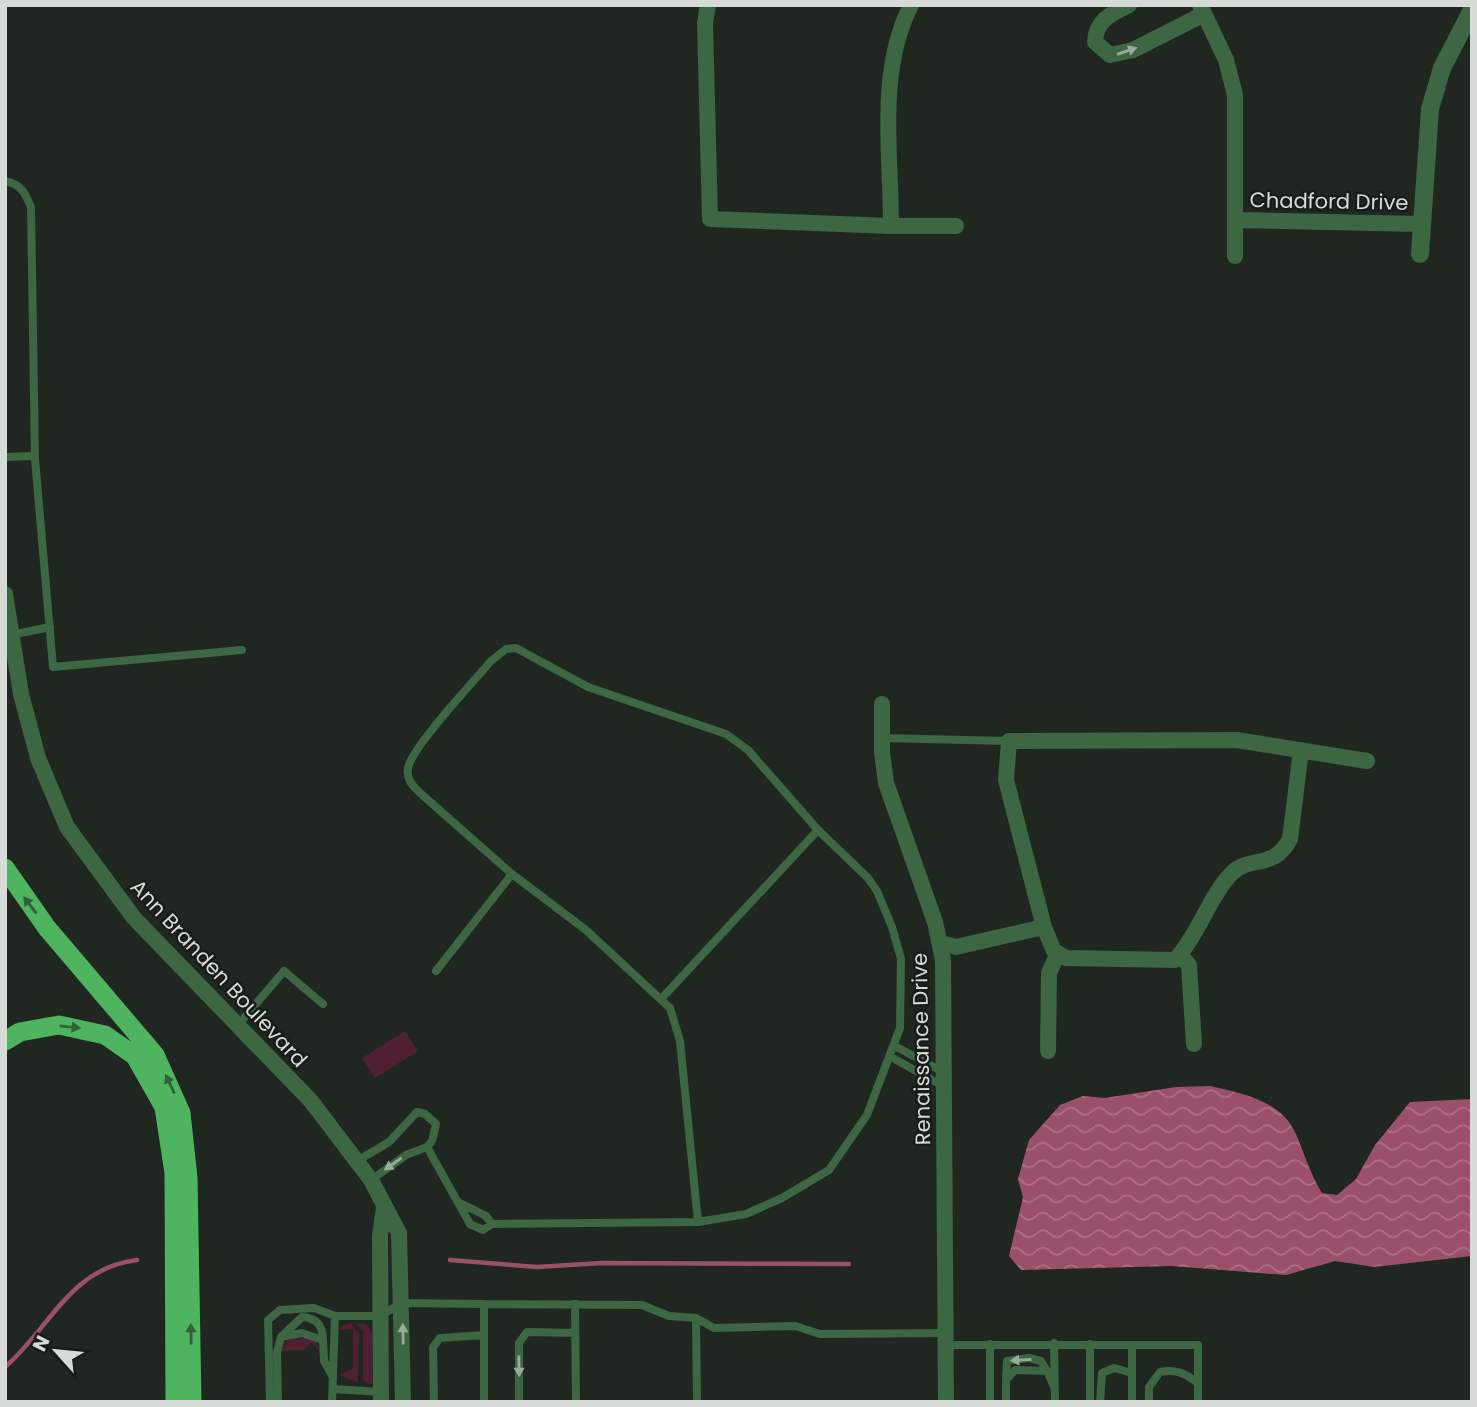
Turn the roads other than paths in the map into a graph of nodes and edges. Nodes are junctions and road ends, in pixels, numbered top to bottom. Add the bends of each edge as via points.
1 (708, 5) edge
2 (911, 5) edge
3 (1129, 5) edge
4 (1471, 7) edge
5 (1202, 9) edge
6 (5, 181) edge
7 (1236, 220) junction
8 (1421, 224) junction
9 (891, 226) junction
10 (956, 226) dead end
11 (1420, 254) dead end
12 (1235, 256) dead end
13 (35, 456) junction
14 (5, 457) edge
15 (5, 594) edge
16 (50, 627) junction
17 (11, 635) junction
18 (242, 650) dead end
19 (882, 705) dead end
20 (882, 738) junction
21 (1009, 741) junction
22 (1301, 750) junction
23 (1367, 761) dead end
24 (818, 830) junction
25 (5, 868) edge
26 (512, 874) junction
27 (1044, 927) junction
28 (941, 943) junction
29 (1058, 953) junction
30 (1180, 955) junction
31 (436, 971) dead end
32 (662, 998) junction
33 (323, 1004) dead end
34 (238, 1025) junction
35 (5, 1041) edge
36 (1194, 1044) dead end
37 (895, 1045) junction
38 (1048, 1051) dead end
39 (891, 1058) junction
40 (943, 1079) junction
41 (427, 1147) junction
42 (357, 1161) junction
43 (371, 1180) junction
44 (460, 1203) junction
45 (384, 1207) junction
46 (698, 1222) junction
47 (492, 1224) junction
48 (402, 1303) junction
49 (484, 1304) junction
50 (575, 1304) junction
51 (335, 1315) junction
52 (380, 1316) junction
53 (696, 1318) junction
54 (575, 1333) junction
55 (484, 1335) junction
56 (281, 1337) junction
57 (946, 1339) junction
58 (323, 1340) junction
59 (1054, 1343) junction
60 (990, 1344) junction
61 (1090, 1344) junction
62 (1132, 1345) junction
63 (1132, 1373) junction
64 (333, 1377) junction
65 (1198, 1383) junction
66 (333, 1389) junction
67 (1055, 1389) junction
68 (381, 1397) edge
69 (175, 1402) edge
70 (192, 1402) edge
71 (270, 1402) edge
72 (278, 1402) edge
73 (332, 1402) edge
74 (403, 1402) edge
75 (435, 1402) edge
76 (484, 1402) edge
77 (519, 1402) edge
78 (576, 1402) edge
79 (698, 1402) edge
80 (946, 1402) edge
81 (990, 1402) edge
82 (1006, 1402) edge
83 (1055, 1402) edge
84 (1090, 1402) edge
85 (1100, 1402) edge
86 (1132, 1402) edge
87 (1149, 1402) edge
88 (1198, 1402) edge

1 - 9 street via 705,62 710,219
2 - 9 street via 888,84
3 -> 5 street via 1100,22 1095,42 1104,52 1117,55 1133,50
4 - 8 street via 1442,68 1430,109
5 - 7 street via 1226,60 1235,95
6 - 13 lane via 16,183 31,207
7 - 8 street, Chadford Drive
7 - 12 street
8 - 11 street
9 - 10 street
13 - 14 lane
13 - 16 lane
15 - 17 street, Ann Branden Boulevard
16 - 17 lane
16 - 18 lane via 53,667
17 - 34 street, Ann Branden Boulevard via 38,758 67,827 134,918
19 - 20 street, Renaissance Drive
20 - 21 lane
20 - 28 street, Renaissance Drive via 886,783
21 - 22 street via 1237,740
21 - 27 street via 1006,780
22 - 23 street
22 - 30 street via 1290,839 1283,852 1231,873
24 - 26 lane via 748,750 726,734 608,696 510,647 491,661 418,749 407,772 419,792
24 - 32 lane
24 - 37 lane via 868,878 892,927 901,959 902,988
70 -> 25 highway via 188,1178 181,1112 155,1055 47,928
26 - 31 lane
26 - 32 lane via 572,918
27 - 28 street via 956,947
27 - 29 street
28 - 40 street, Renaissance Drive
29 - 30 street via 1066,958 1162,960
29 - 38 street via 1049,973
30 - 36 street via 1189,965
32 - 46 lane via 670,1008 680,1041
33 - 34 lane via 284,971
34 - 42 street, Ann Branden Boulevard via 311,1101
35 -> 69 highway via 20,1032 59,1025 104,1034 135,1056 164,1107 174,1173
37 - 39 lane
37 - 40 lane
39 - 40 lane
39 - 46 lane via 867,1115 829,1170 746,1214
40 - 57 street, Renaissance Drive
41 - 42 lane via 436,1124 417,1112 389,1142
41 -> 43 lane via 406,1155
41 - 44 lane
42 - 43 street, Ann Branden Boulevard
43 - 45 street, Ann Branden Boulevard
44 - 47 lane
44 - 47 lane via 470,1224 483,1230
45 - 48 street, Ann Branden Boulevard via 399,1233
45 - 52 street
46 - 47 lane
48 - 49 lane
48 - 52 lane
74 -> 48 street, Ann Branden Boulevard
49 - 50 lane
49 - 55 lane
50 - 53 lane via 642,1305 669,1316
50 - 54 lane
51 - 52 lane
51 - 64 lane
51 - 71 lane via 314,1308 281,1310 268,1320
52 - 68 street
53 - 57 lane via 714,1328 795,1326 820,1334
53 - 79 lane
54 -> 77 lane via 527,1332 519,1343
54 - 78 lane
55 - 75 lane via 440,1338 433,1348
55 - 76 lane
56 - 58 lane via 302,1333
56 - 58 lane via 302,1317 311,1317 323,1329
56 - 72 lane
57 - 60 lane
57 - 80 street, Renaissance Drive
58 - 64 lane via 324,1361
59 - 60 lane
59 - 61 lane
59 - 67 lane
60 - 81 lane
61 - 62 lane
61 - 84 lane
62 - 63 lane
62 - 65 lane via 1198,1345
63 - 85 lane via 1114,1368 1102,1373
63 - 86 lane
64 - 66 lane
65 - 87 lane via 1182,1372 1160,1372 1149,1387
65 - 88 lane
66 - 68 lane
66 - 73 lane
67 -> 82 lane via 1047,1371 1014,1370 1006,1380
67 - 83 lane

